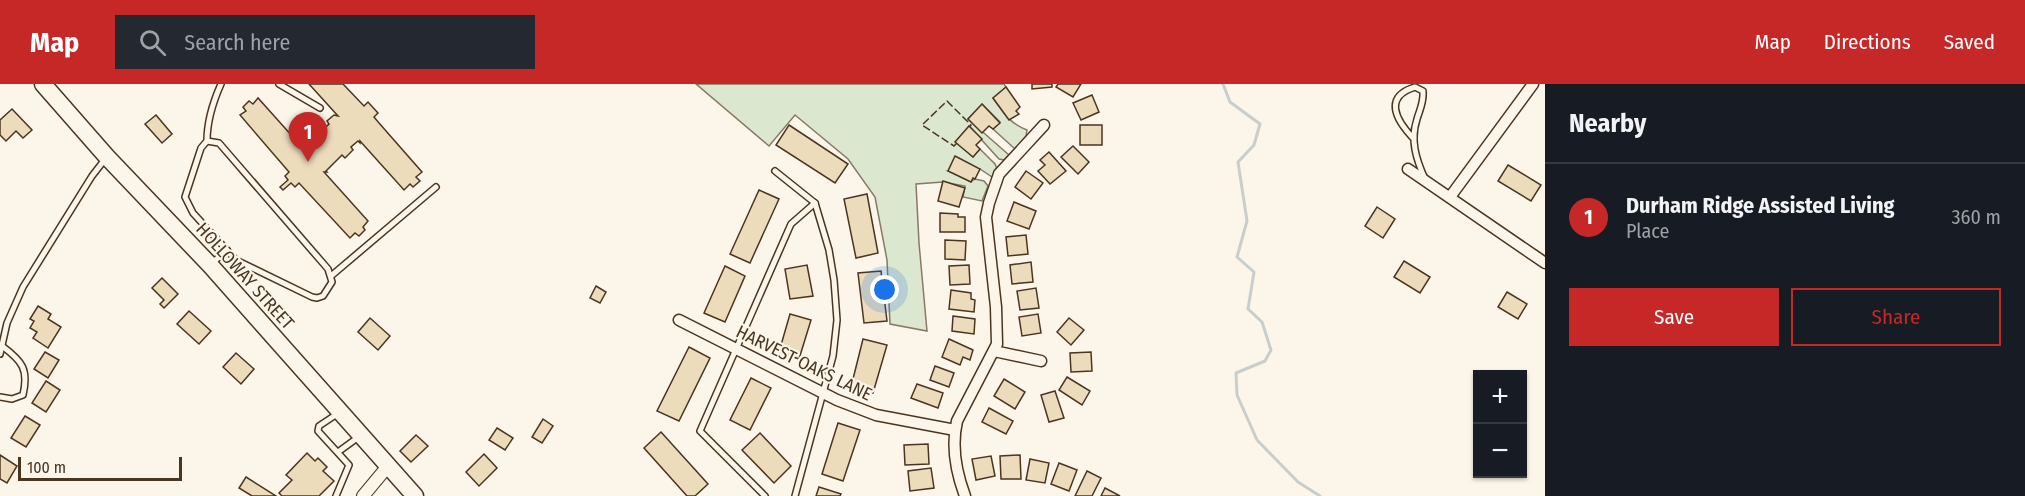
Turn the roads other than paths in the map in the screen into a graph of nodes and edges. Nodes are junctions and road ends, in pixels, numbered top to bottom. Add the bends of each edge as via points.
1 (43, 84) edge
2 (279, 84) edge
3 (1533, 84) edge
4 (221, 85) edge
5 (320, 108) dead end
6 (1044, 125) dead end
7 (1413, 138) junction
8 (207, 141) junction
9 (107, 157) junction
10 (1408, 169) dead end
11 (775, 171) dead end
12 (1426, 180) junction
13 (436, 187) dead end
14 (1450, 197) junction
15 (815, 202) junction
16 (226, 250) junction
17 (1545, 263) edge
18 (210, 265) junction
19 (331, 276) junction
20 (679, 320) dead end
21 (2, 346) junction
22 (737, 349) junction
23 (994, 351) junction
24 (0, 354) edge
25 (1041, 361) dead end
26 (822, 394) junction
27 (0, 397) edge
28 (341, 412) junction
29 (955, 430) junction
30 (361, 435) junction
31 (338, 452) junction
32 (388, 466) junction
33 (336, 496) edge
34 (363, 496) edge
35 (415, 496) edge
36 (765, 496) edge
37 (795, 496) edge
38 (965, 496) edge

1 - 9 highway, HOLLOWAY STREET
2 - 5 lane
3 - 14 street
4 - 8 lane via 213,103
6 - 23 street via 999,174 986,217 996,307 998,344
7 - 7 lane via 1424,100 1423,91 1415,87 1404,90 1394,110
7 - 12 lane
8 - 16 lane via 201,148 185,197 193,213
8 - 19 lane via 219,143
9 - 18 highway, HOLLOWAY STREET
9 - 21 lane via 23,287 7,323
10 - 12 street
11 - 15 lane
12 - 14 street
13 - 19 lane
14 - 17 street
15 - 22 lane via 791,224
15 - 26 lane via 829,250 837,320 833,356
16 - 18 lane
16 - 19 lane via 236,260 317,298 327,290
18 - 28 highway, HOLLOWAY STREET
20 - 22 street, HARVEST OAKS LANE
21 - 24 lane
21 - 27 lane via 23,365 26,381 23,394 12,399
22 - 26 street, HARVEST OAKS LANE
22 - 36 lane via 700,431
23 - 25 street
23 - 29 street
26 - 29 street, HARVEST OAKS LANE via 876,415
26 - 37 lane
28 - 30 highway, HOLLOWAY STREET
28 - 31 lane via 319,426 318,431
29 - 38 street via 954,461
30 - 31 lane
30 - 32 highway, HOLLOWAY STREET
31 - 33 lane via 349,465
32 - 34 street
32 - 35 highway, HOLLOWAY STREET

